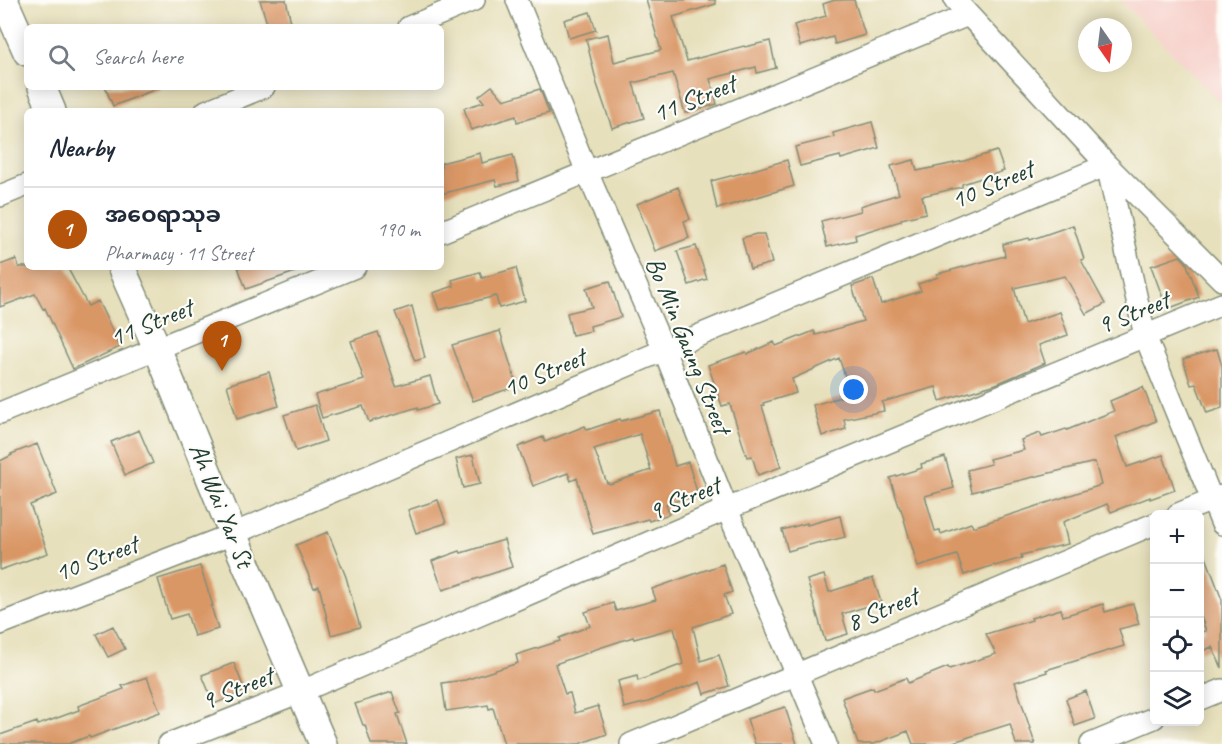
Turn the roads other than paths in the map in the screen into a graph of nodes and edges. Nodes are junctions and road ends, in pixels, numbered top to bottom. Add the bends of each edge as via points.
1 (4, 0) edge
2 (474, 0) edge
3 (517, 0) edge
4 (961, 8) edge
5 (416, 24) edge
6 (24, 45) edge
7 (43, 90) edge
8 (257, 90) edge
9 (51, 108) edge
10 (213, 108) edge
11 (1107, 165) junction
12 (587, 172) junction
13 (24, 186) edge
14 (0, 196) edge
15 (444, 231) edge
16 (122, 270) edge
17 (348, 270) edge
18 (1222, 280) edge
19 (1222, 304) edge
20 (1145, 336) junction
21 (157, 348) junction
22 (664, 350) junction
23 (0, 413) edge
24 (1217, 498) edge
25 (727, 509) junction
26 (1188, 510) edge
27 (1222, 524) edge
28 (1150, 526) edge
29 (233, 534) junction
30 (0, 624) edge
31 (796, 674) junction
32 (1222, 690) edge
33 (300, 692) junction
34 (1204, 697) edge
35 (1150, 720) edge
36 (169, 744) edge
37 (323, 744) edge
38 (631, 744) edge
39 (826, 744) edge
40 (1091, 744) edge

1 - 6 street
2 - 5 street
3 - 12 street, Bo Min Gaung Street
4 - 11 street
4 - 12 street, 11 Street
7 - 9 street
8 - 10 street
11 - 18 street
11 - 20 street
11 - 22 street, 10 Street
12 - 15 street, 11 Street
12 - 22 street, Bo Min Gaung Street
13 - 14 street
16 - 21 street, Ah Wai Yar St
17 - 21 street, 11 Street
19 - 20 street, 9 Street
20 - 24 street
20 - 25 street, 9 Street
21 - 23 street, 11 Street
21 - 29 street, Ah Wai Yar St
22 - 25 street, Bo Min Gaung Street
22 - 29 street, 10 Street
24 - 26 street
24 - 27 street
25 - 31 street, Bo Min Gaung Street
25 - 33 street, 9 Street
28 - 31 street, 8 Street
29 - 30 street, 10 Street
29 - 33 street, Ah Wai Yar St
31 - 38 street, 8 Street
31 - 39 street, Bo Min Gaung Street
32 - 34 street
33 - 36 street, 9 Street
33 - 37 street, Ah Wai Yar St
35 - 40 street

